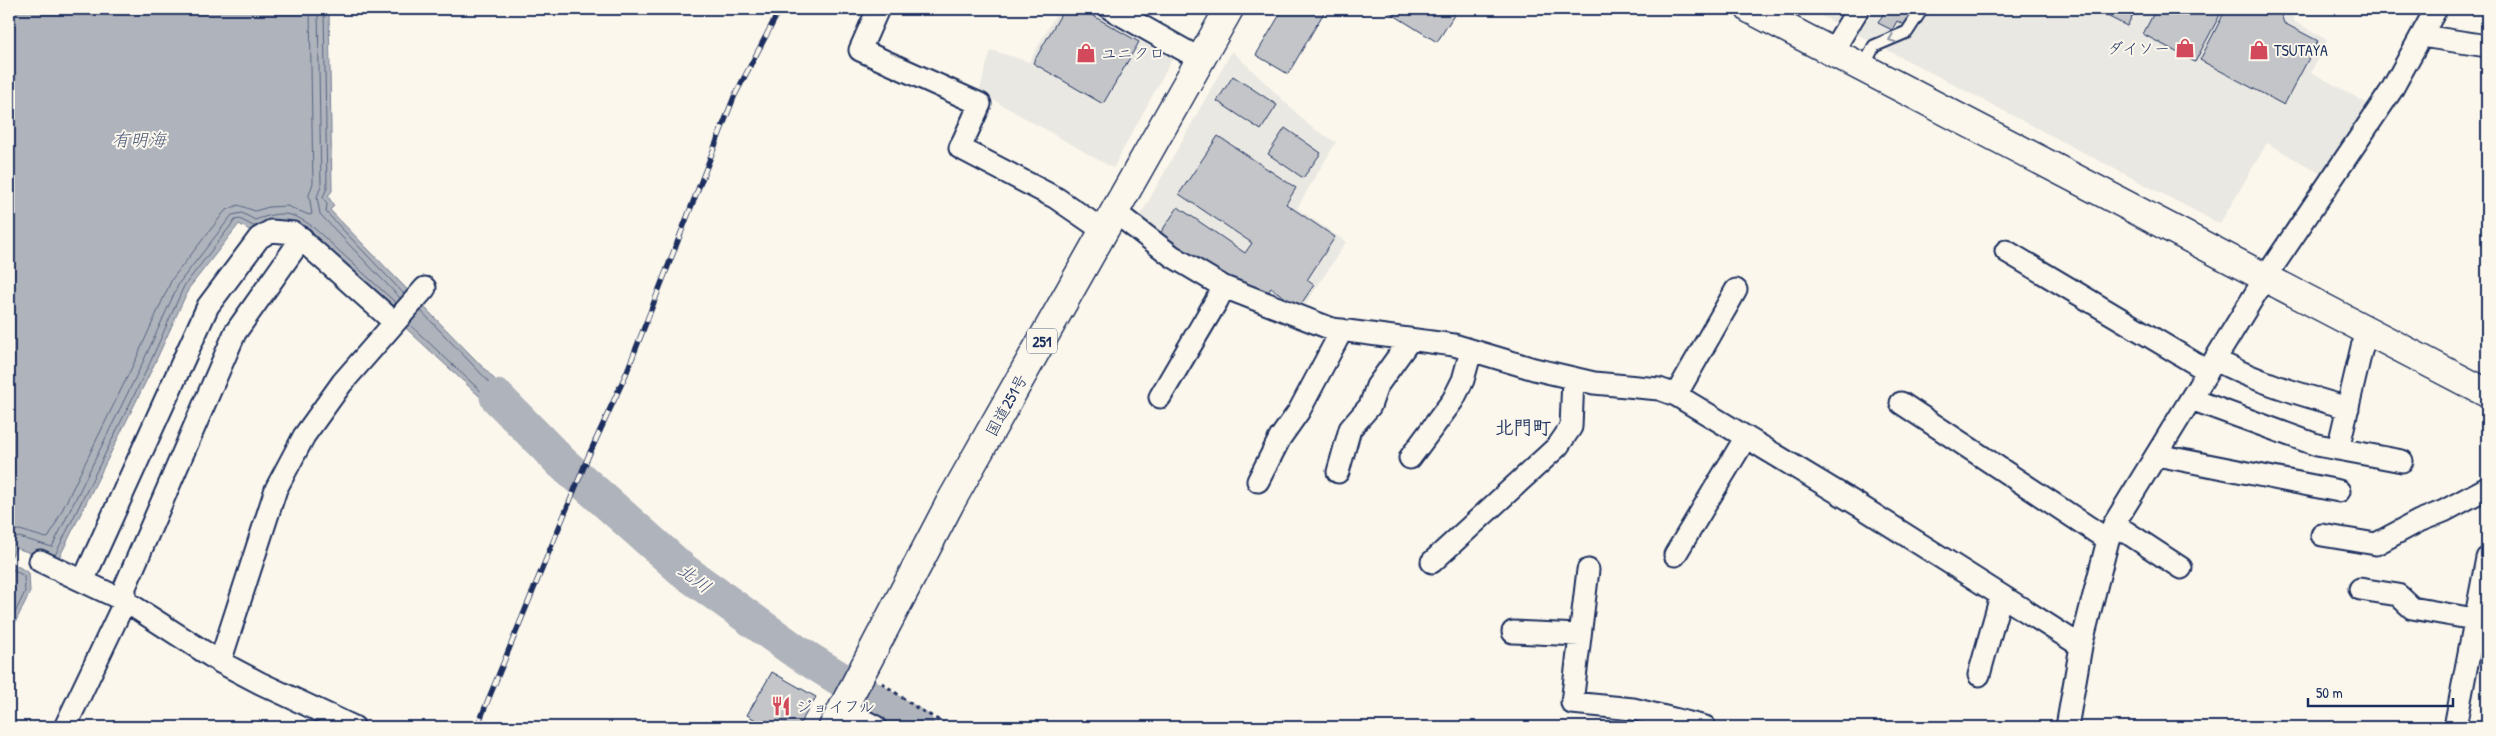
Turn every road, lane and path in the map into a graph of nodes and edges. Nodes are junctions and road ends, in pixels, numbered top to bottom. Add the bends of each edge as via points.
1 (878, 9) edge
2 (1111, 9) edge
3 (1229, 9) edge
4 (1750, 9) edge
5 (1858, 9) edge
6 (1922, 9) edge
7 (2436, 9) edge
8 (2422, 36) junction
9 (2487, 46) edge
10 (1832, 52) junction
11 (1200, 59) junction
12 (1863, 68) junction
13 (1109, 222) junction
14 (302, 238) junction
15 (2006, 251) dead end
16 (2266, 278) junction
17 (425, 288) dead end
18 (1736, 290) dead end
19 (395, 321) junction
20 (1342, 330) junction
21 (2369, 332) junction
22 (1410, 340) junction
23 (1471, 351) junction
24 (2212, 365) junction
25 (1574, 378) junction
26 (2487, 393) edge
27 (1676, 395) junction
28 (2191, 399) junction
29 (1901, 402) dead end
30 (2348, 408) junction
31 (1746, 437) junction
32 (2338, 449) junction
33 (2157, 455) junction
34 (1410, 458) dead end
35 (2402, 461) dead end
36 (1338, 472) dead end
37 (1258, 481) dead end
38 (2487, 488) edge
39 (2339, 491) dead end
40 (2111, 532) junction
41 (2322, 535) dead end
42 (1675, 556) dead end
43 (2487, 558) edge
44 (40, 561) dead end
45 (1432, 562) dead end
46 (2181, 568) dead end
47 (1588, 570) dead end
48 (83, 582) junction
49 (2360, 588) dead end
50 (2484, 588) edge
51 (2001, 596) junction
52 (125, 602) junction
53 (2474, 619) junction
54 (1513, 632) dead end
55 (1580, 635) junction
56 (2081, 646) junction
57 (220, 662) junction
58 (860, 672) junction
59 (1979, 675) dead end
60 (840, 713) edge
61 (65, 727) edge
62 (354, 727) edge
63 (876, 727) edge
64 (950, 727) edge
65 (1704, 727) edge
66 (2068, 727) edge
67 (2455, 727) edge

1 - 13 street via 860,50 980,104 960,148
2 - 11 street
3 - 11 main road, 国道251号 / 251
4 - 10 main road
5 - 10 street
6 -> 12 lane via 1907,32 1874,46
7 - 8 street
8 - 9 street
8 - 16 street via 2391,91
10 - 12 main road
11 - 13 main road, 国道251号 / 251
12 - 16 main road
13 - 20 street via 1224,288
13 - 58 main road, 国道251号 / 251 via 950,503
14 - 19 street
14 - 48 street via 286,230 265,233 208,306
14 - 52 street via 235,332 125,587
15 - 24 street
16 - 21 main road
16 - 24 street
17 - 19 street
18 - 27 street
19 - 57 street via 342,383 304,436 276,489
20 - 22 street
20 - 37 street
21 - 26 main road
21 - 30 street via 2362,347
22 - 23 street
22 - 36 street via 1377,386 1370,406 1350,429
23 - 25 street
23 - 34 street via 1453,400
24 - 28 street
24 - 30 street via 2227,366 2302,395
25 - 27 street via 1658,389
25 - 45 street via 1571,427 1558,446
27 - 31 street
28 - 32 street via 2317,445
28 - 33 street
29 - 40 street
30 - 32 street
31 - 42 street
31 - 51 street
32 - 35 street
33 - 39 street
33 - 40 street
38 - 41 street via 2376,544
40 - 46 street
40 - 56 street
43 - 50 street
44 - 48 street
47 - 55 street
48 - 52 street
49 - 53 street via 2398,595 2412,608
50 - 53 street
51 - 56 street
51 - 59 street
52 - 57 street
52 - 61 street
53 - 67 street
54 - 55 street
55 - 65 street via 1572,703 1633,709
56 - 66 street
57 - 62 street
58 - 60 main road, 国道251号 / 251
58 - 64 path
60 - 63 street

